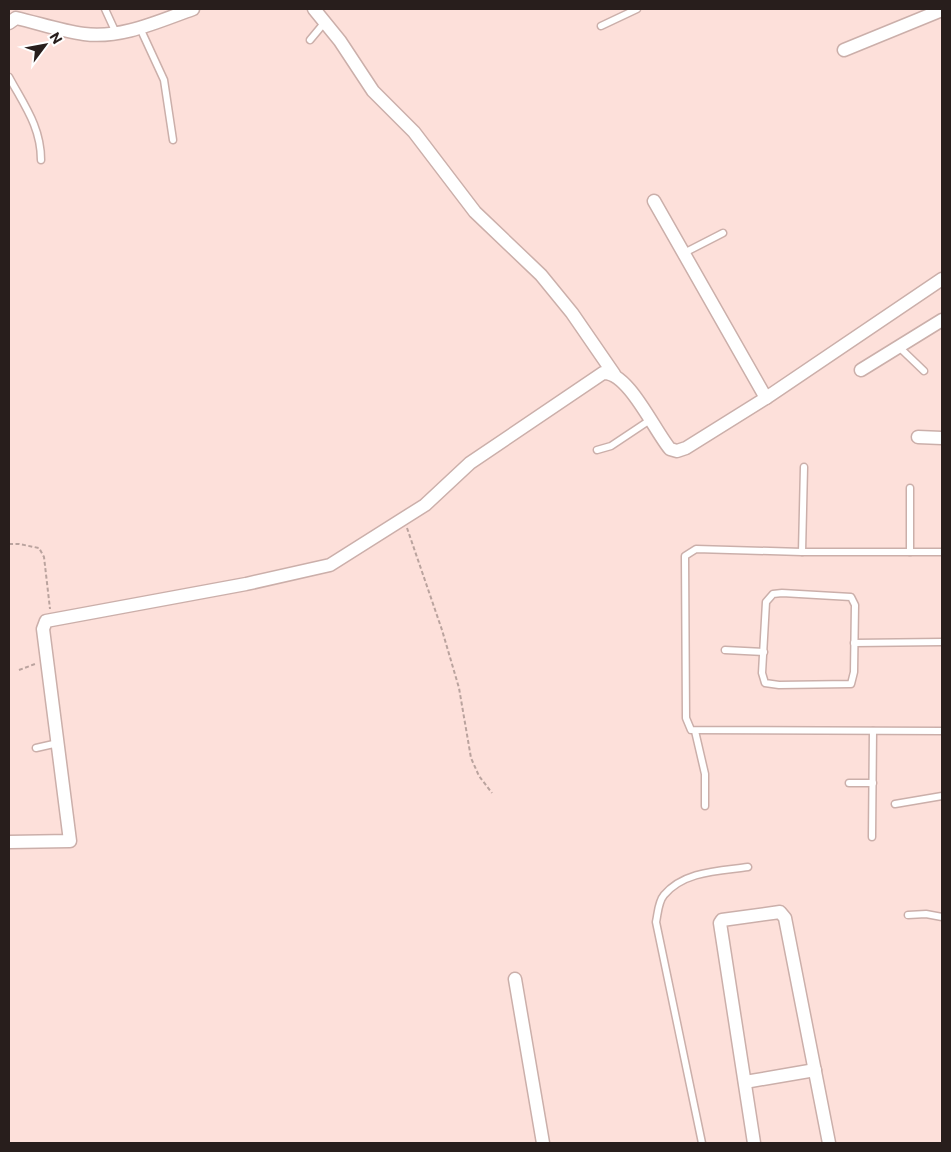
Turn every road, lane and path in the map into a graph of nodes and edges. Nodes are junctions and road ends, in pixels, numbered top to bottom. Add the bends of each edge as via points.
1 (105, 9) edge
2 (193, 9) edge
3 (314, 9) edge
4 (637, 9) edge
5 (942, 10) edge
6 (12, 17) edge
7 (325, 22) junction
8 (601, 26) dead end
9 (140, 28) junction
10 (116, 33) junction
11 (310, 40) dead end
12 (844, 50) dead end
13 (9, 77) edge
14 (172, 140) dead end
15 (41, 160) dead end
16 (654, 201) dead end
17 (723, 233) dead end
18 (684, 253) junction
19 (942, 279) edge
20 (942, 320) edge
21 (899, 347) junction
22 (861, 370) dead end
23 (924, 371) dead end
24 (614, 374) junction
25 (766, 398) junction
26 (650, 420) junction
27 (918, 437) dead end
28 (942, 438) edge
29 (597, 450) dead end
30 (804, 467) dead end
31 (910, 488) dead end
32 (403, 519) junction
33 (9, 544) edge
34 (802, 552) junction
35 (910, 552) junction
36 (942, 552) edge
37 (51, 618) junction
38 (942, 642) edge
39 (854, 643) junction
40 (725, 650) dead end
41 (764, 652) junction
42 (48, 656) junction
43 (19, 670) dead end
44 (873, 731) junction
45 (942, 731) edge
46 (695, 732) junction
47 (58, 743) junction
48 (36, 748) dead end
49 (849, 784) dead end
50 (873, 784) junction
51 (492, 793) dead end
52 (942, 796) edge
53 (895, 804) dead end
54 (705, 806) dead end
55 (872, 837) dead end
56 (9, 842) edge
57 (748, 867) dead end
58 (908, 915) dead end
59 (942, 918) edge
60 (515, 979) dead end
61 (815, 1070) junction
62 (745, 1082) junction
63 (543, 1143) edge
64 (702, 1143) edge
65 (754, 1143) edge
66 (830, 1143) edge

1 - 10 lane
2 - 9 street
3 - 7 street
4 - 8 lane
5 - 12 street
6 - 10 street via 85,34
7 - 11 lane
7 - 24 street via 373,90 414,132 475,212 541,275
9 - 10 street
9 - 14 lane via 164,80
13 - 15 lane via 33,120 41,142
16 - 18 street
17 - 18 lane
18 - 25 street
19 - 25 street
20 - 21 street
21 - 22 street
21 - 23 lane
24 - 26 street
24 - 32 street via 597,376 502,441 455,476 440,494
25 - 26 street via 697,442 677,451 670,448
26 - 29 lane via 610,446
27 - 28 street
30 - 34 lane
31 - 35 lane
32 - 37 street via 345,557 314,570
32 - 51 path via 459,688 471,758
33 - 37 path via 39,548 44,557
34 - 35 lane
34 - 46 lane via 696,549 685,556 686,718 688,727
35 - 36 lane
37 - 42 street via 46,620 43,629
38 - 39 lane
39 - 41 lane via 854,682 848,685 765,683 762,674
39 - 41 lane via 855,605 851,597 773,594 766,602
40 - 41 lane
42 - 43 path
42 - 47 street
44 - 45 lane
44 - 46 lane
44 - 50 lane
46 - 54 lane via 705,774
47 - 48 lane
47 - 56 street via 70,841
49 - 50 lane
50 - 55 lane
52 - 53 lane
57 - 64 lane via 706,872 674,886 663,896 656,922
58 - 59 lane via 926,914
60 - 63 street
61 - 62 street
61 - 62 street via 784,916 778,912 722,920
61 - 66 street
62 - 65 street

